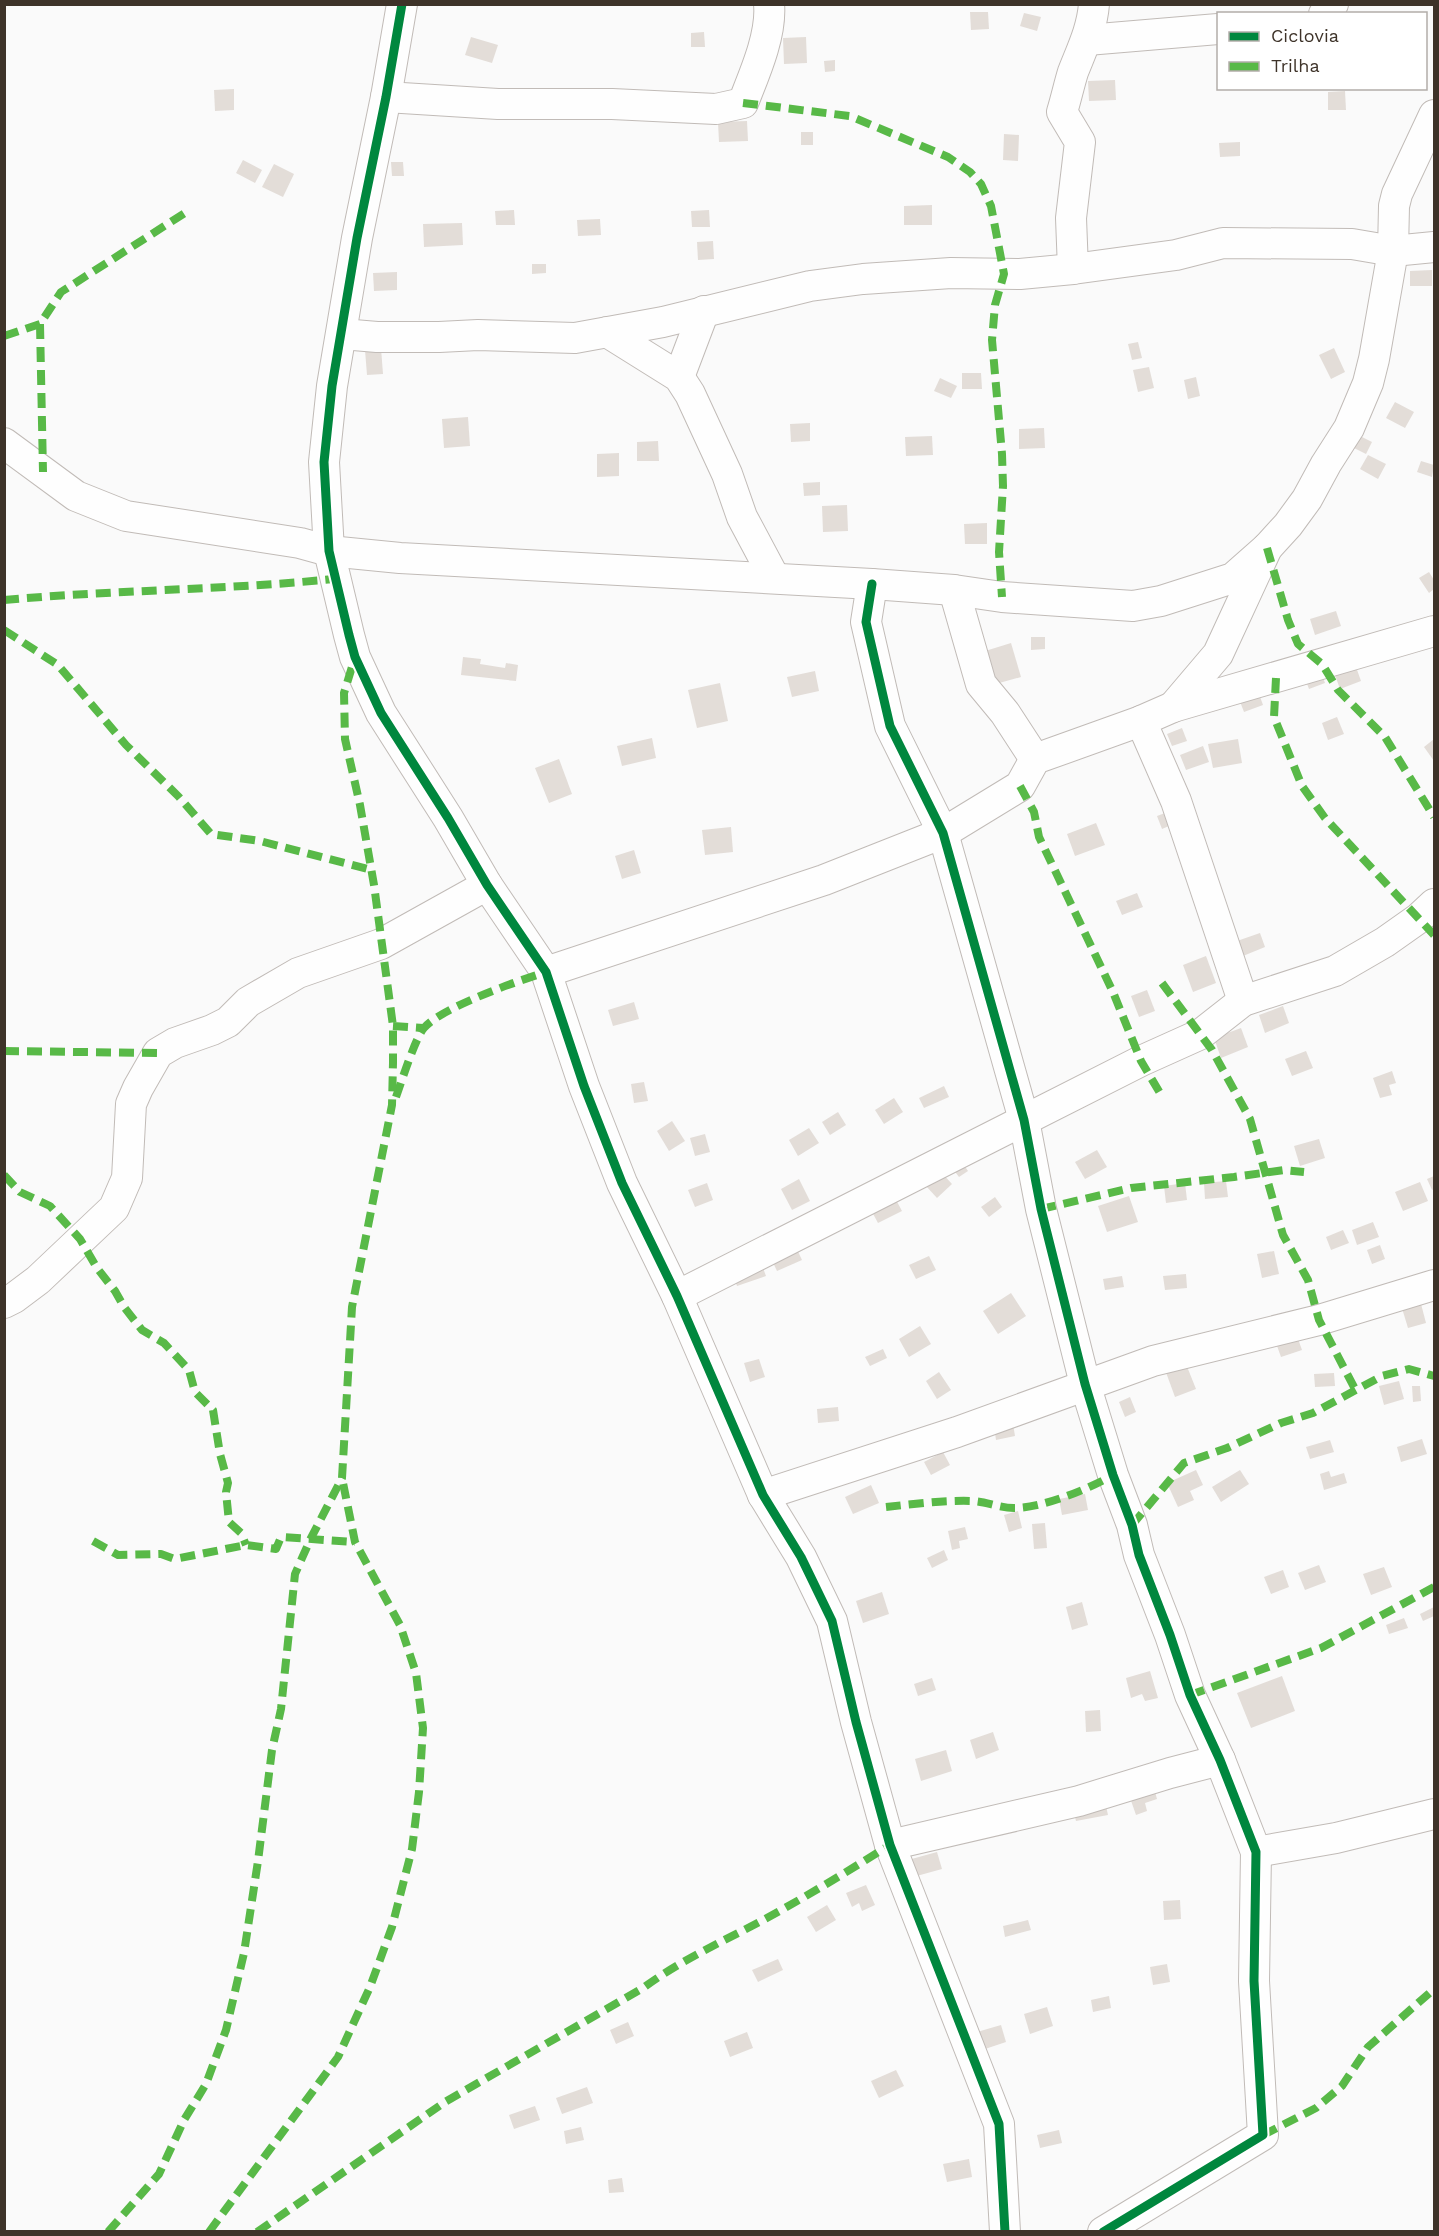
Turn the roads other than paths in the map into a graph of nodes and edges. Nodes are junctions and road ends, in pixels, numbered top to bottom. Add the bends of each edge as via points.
1 (402, 4) edge
2 (770, 4) edge
3 (1094, 4) edge
4 (1217, 29) edge
5 (1087, 40) junction
6 (386, 97) junction
7 (1434, 115) edge
8 (1434, 247) edge
9 (1394, 250) junction
10 (1073, 269) junction
11 (704, 311) junction
12 (607, 332) junction
13 (342, 334) junction
14 (679, 377) junction
15 (4, 444) edge
16 (1267, 548) junction
17 (329, 550) junction
18 (774, 577) junction
19 (830, 582) junction
20 (872, 584) junction
21 (954, 590) junction
22 (866, 622) junction
23 (1434, 631) edge
24 (1173, 707) junction
25 (1142, 721) junction
26 (1035, 759) junction
27 (943, 833) junction
28 (487, 885) junction
29 (1434, 904) edge
30 (546, 972) junction
31 (1243, 1001) junction
32 (1024, 1120) junction
33 (1434, 1285) edge
34 (677, 1296) junction
35 (4, 1303) edge
36 (1085, 1384) junction
37 (763, 1495) junction
38 (1220, 1760) junction
39 (1434, 1814) edge
40 (890, 1845) junction
41 (1256, 1852) junction
42 (1005, 2232) edge
43 (1103, 2232) edge

1 - 6 street
2 - 6 street via 758,64 743,103 716,109 480,104
3 - 5 street
4 - 5 street
5 - 10 street via 1062,112 1080,142 1071,218
6 - 13 street
7 - 9 street via 1397,194
8 - 9 street
9 - 10 street via 1352,244 1223,243 1176,255
9 - 16 street via 1368,383 1348,428 1307,499
10 - 11 street via 862,279 810,286
11 - 12 street
11 - 14 street
12 - 13 street via 575,338
12 - 14 street
13 - 17 street via 324,462
14 - 18 street
15 - 17 street via 76,496 126,516
16 - 21 street via 1233,578 1133,606
16 - 24 street via 1218,654
17 - 18 street via 420,559
17 - 28 street via 349,635 365,681
18 - 19 street
19 - 20 street
19 - 22 street
20 - 21 street
20 - 22 street
21 - 26 street via 981,684
22 - 27 street via 890,726
23 - 24 street
24 - 25 street
25 - 26 street
25 - 31 street via 1176,801
26 - 27 street via 1020,786
27 - 30 street via 824,880
27 - 32 street
28 - 30 street
28 - 35 street via 381,944 298,973 248,1002 228,1022 158,1053 131,1104 127,1178 114,1208 38,1280
29 - 31 street via 1385,942 1335,971
30 - 34 street via 622,1183
31 - 32 street via 1201,1034
32 - 34 street
32 - 36 street via 1041,1209
33 - 36 street via 1319,1320 1153,1360
34 - 37 street
36 - 37 street via 957,1432
36 - 38 street via 1139,1555 1190,1695
37 - 40 street via 801,1557 832,1621
38 - 40 street via 1079,1801
38 - 41 street
39 - 41 street via 1336,1838
40 - 42 street via 999,2124
41 - 43 street via 1254,1981 1263,2134

